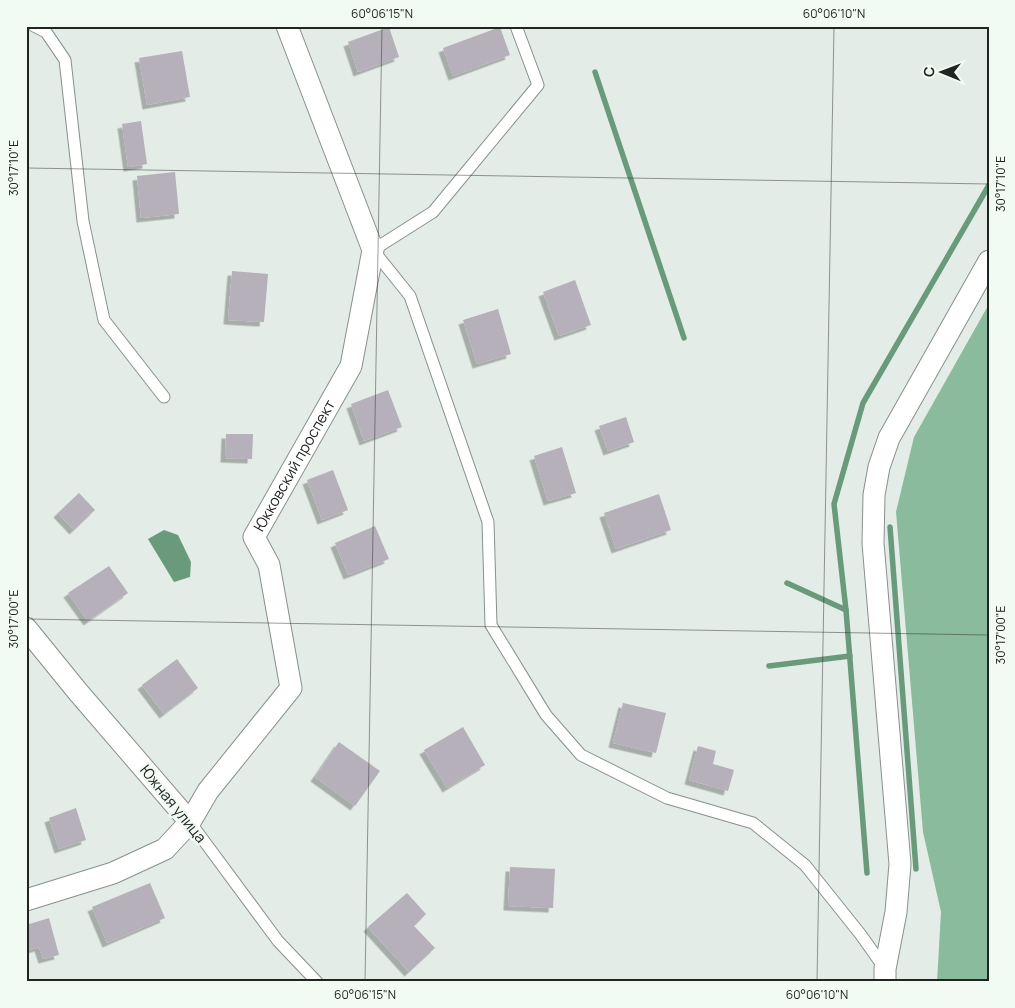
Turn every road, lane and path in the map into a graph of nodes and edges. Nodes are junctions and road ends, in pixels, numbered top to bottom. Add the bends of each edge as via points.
1 (34, 26) edge
2 (287, 26) edge
3 (516, 26) edge
4 (373, 250) junction
5 (989, 261) edge
6 (164, 397) dead end
7 (26, 628) edge
8 (190, 822) junction
9 (26, 900) edge
10 (885, 975) edge
11 (317, 982) edge

1 - 6 lane via 46,32 65,60 83,221 104,320
2 - 4 street
3 - 4 lane via 538,85 433,212
4 - 8 street, Юкковский проспект via 351,366 254,537 269,565 290,688 208,791
4 - 10 lane via 410,296 488,522 491,625 546,714 580,755 667,798 753,823 805,865 861,935
5 - 10 street via 889,438 874,494 873,543 900,864
7 - 8 street, Южная улица
8 - 9 street, Юкковский проспект via 165,849 113,873
8 - 11 lane, Южная улица via 278,941

